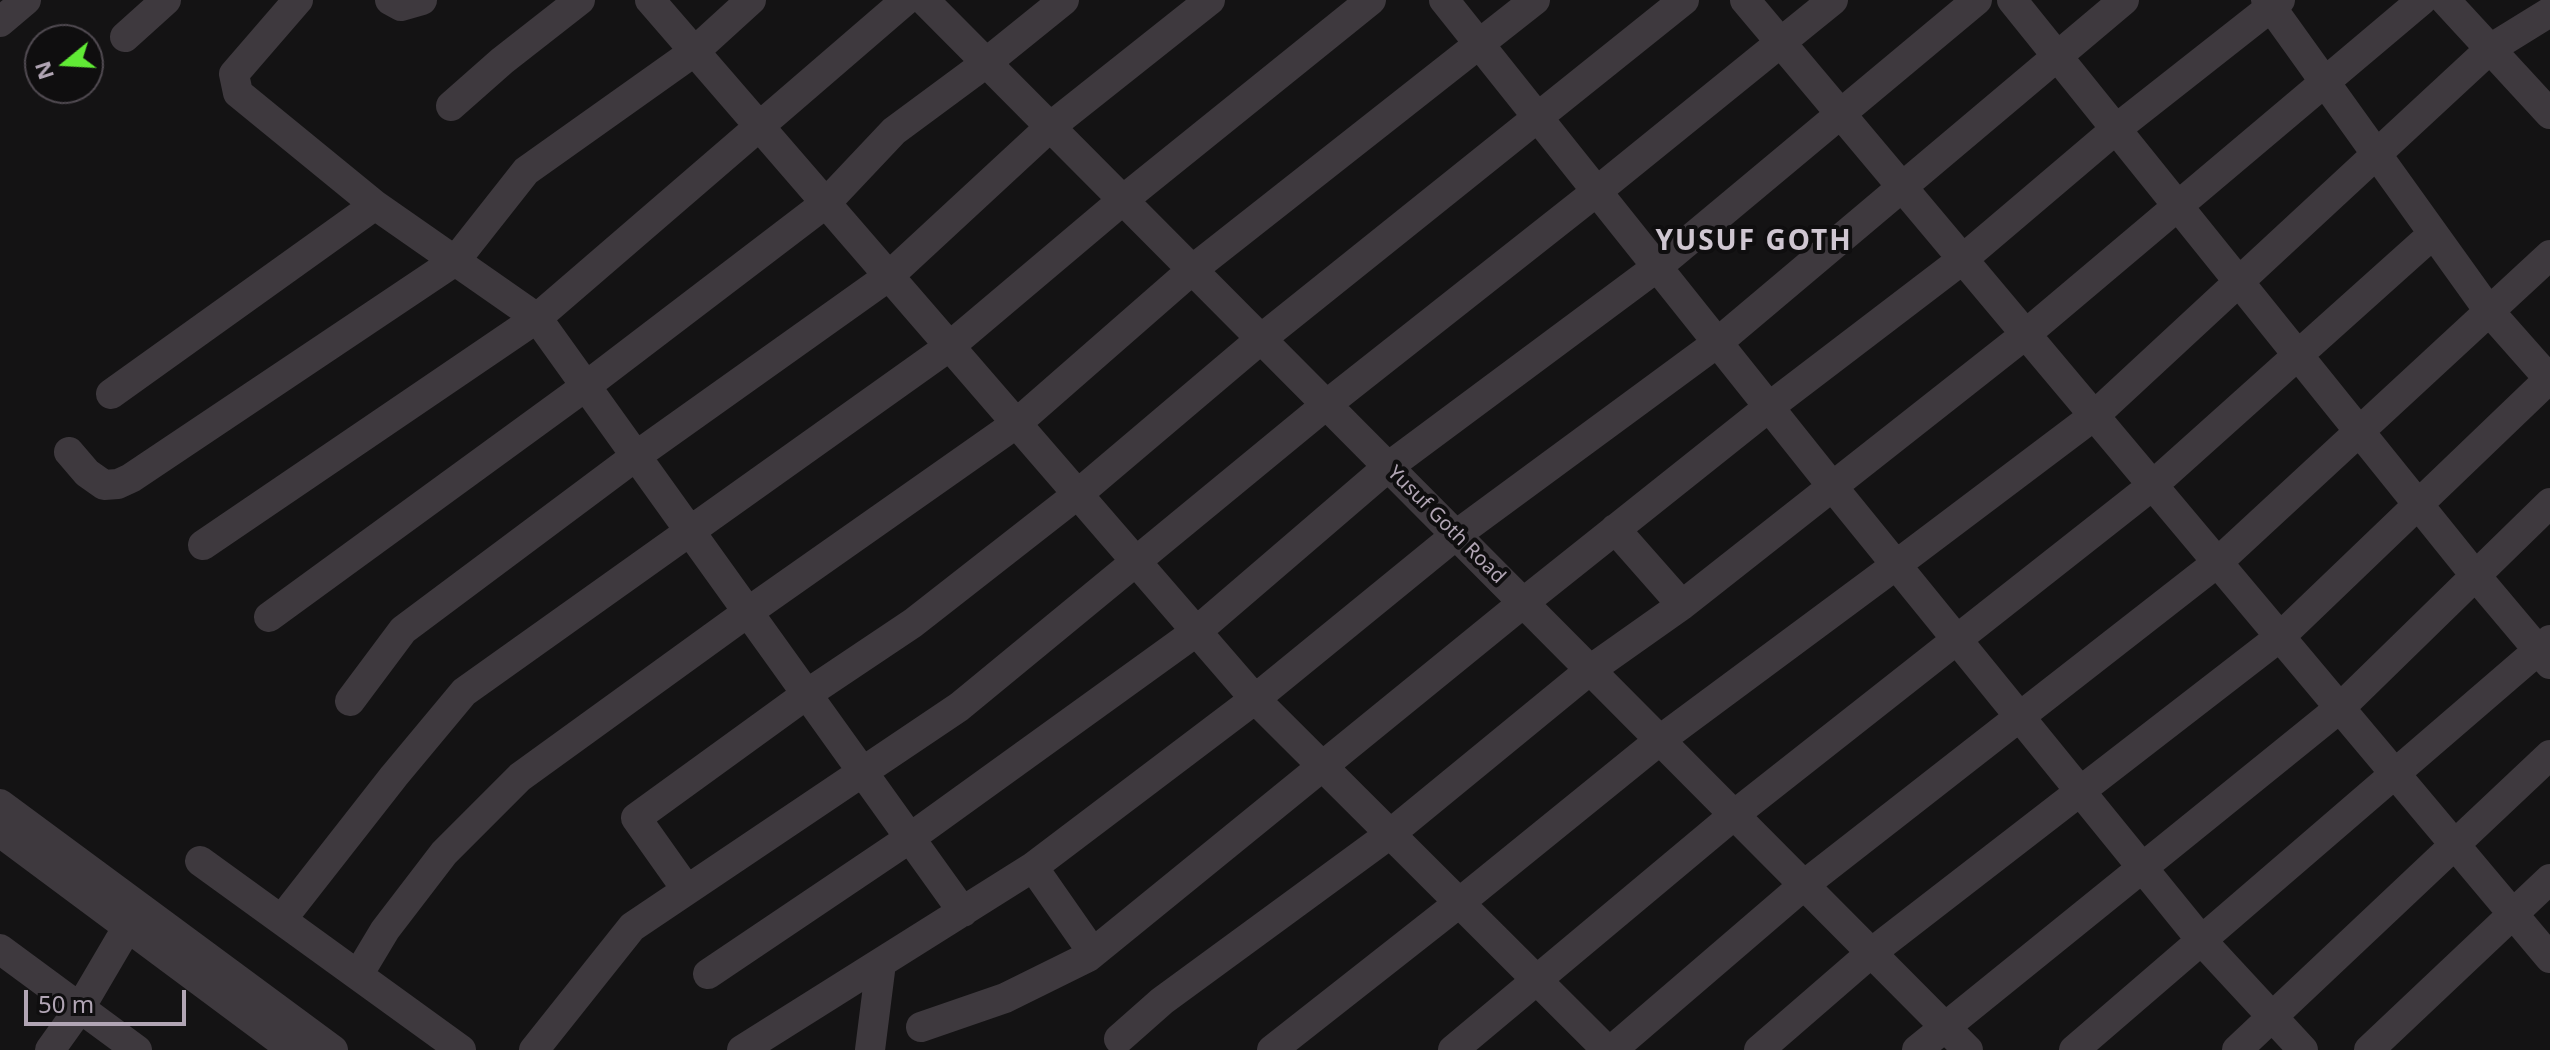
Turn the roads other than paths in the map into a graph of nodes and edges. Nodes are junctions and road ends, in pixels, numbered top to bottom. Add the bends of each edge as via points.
1 (26, 0) edge
2 (166, 0) edge
3 (298, 0) edge
4 (390, 0) edge
5 (422, 0) edge
6 (580, 0) edge
7 (650, 0) edge
8 (751, 0) edge
9 (906, 0) edge
10 (924, 0) edge
11 (1064, 0) edge
12 (1210, 0) edge
13 (1371, 0) edge
14 (1444, 0) edge
15 (1535, 0) edge
16 (1684, 0) edge
17 (1745, 0) edge
18 (1833, 0) edge
19 (1977, 0) edge
20 (2012, 0) edge
21 (2124, 0) edge
22 (2422, 0) edge
23 (2445, 0) edge
24 (2273, 2) edge
25 (2550, 12) edge
26 (0, 22) edge
27 (125, 37) dead end
28 (1781, 42) junction
29 (1480, 43) junction
30 (2490, 49) junction
31 (695, 51) junction
32 (2058, 56) junction
33 (986, 63) junction
34 (2325, 82) junction
35 (451, 106) dead end
36 (1841, 114) junction
37 (2550, 114) edge
38 (1538, 117) junction
39 (758, 125) junction
40 (1050, 127) junction
41 (2116, 129) junction
42 (2377, 154) junction
43 (1902, 187) junction
44 (1596, 192) junction
45 (1123, 200) junction
46 (826, 203) junction
47 (375, 205) junction
48 (2178, 206) junction
49 (2433, 234) junction
50 (2550, 255) edge
51 (1963, 259) junction
52 (455, 261) junction
53 (1657, 267) junction
54 (1192, 270) junction
55 (889, 276) junction
56 (2238, 282) junction
57 (2489, 311) junction
58 (537, 318) junction
59 (2026, 334) junction
60 (1261, 339) junction
61 (1717, 343) junction
62 (950, 346) junction
63 (2297, 355) junction
64 (2550, 379) edge
65 (586, 386) junction
66 (111, 394) dead end
67 (1326, 405) junction
68 (1769, 407) junction
69 (2095, 415) junction
70 (1017, 423) junction
71 (2359, 431) junction
72 (69, 452) dead end
73 (636, 456) junction
74 (1388, 467) junction
75 (2153, 485) junction
76 (1832, 486) junction
77 (1078, 494) junction
78 (2550, 503) edge
79 (2418, 504) junction
80 (1615, 529) junction
81 (689, 530) junction
82 (1456, 535) junction
83 (203, 545) dead end
84 (1136, 560) junction
85 (2218, 562) junction
86 (1896, 565) junction
87 (2475, 575) junction
88 (1523, 603) junction
89 (1682, 605) junction
90 (748, 612) junction
91 (269, 617) dead end
92 (1197, 631) junction
93 (2281, 636) junction
94 (1958, 641) junction
95 (2547, 652) edge
96 (1590, 670) junction
97 (807, 694) junction
98 (1255, 699) junction
99 (350, 701) dead end
100 (2341, 707) junction
101 (2020, 718) junction
102 (1660, 740) junction
103 (2550, 755) edge
104 (1323, 766) junction
105 (862, 772) junction
106 (2397, 774) junction
107 (2081, 792) junction
108 (0, 804) edge
109 (1734, 815) junction
110 (0, 832) edge
111 (1390, 834) junction
112 (910, 838) junction
113 (2455, 844) junction
114 (200, 861) dead end
115 (1033, 867) junction
116 (2143, 868) junction
117 (2550, 879) edge
118 (1804, 885) junction
119 (687, 890) junction
120 (1459, 903) junction
121 (963, 912) junction
122 (2513, 914) junction
123 (282, 919) junction
124 (127, 928) junction
125 (2202, 941) junction
126 (1093, 953) junction
127 (1871, 953) junction
128 (3, 957) edge
129 (2550, 958) edge
130 (881, 963) junction
131 (708, 974) dead end
132 (358, 975) junction
133 (1537, 980) junction
134 (80, 1008) junction
135 (2273, 1017) junction
136 (1945, 1026) junction
137 (921, 1027) dead end
138 (1119, 1039) dead end
139 (50, 1050) edge
140 (137, 1050) edge
141 (293, 1050) edge
142 (333, 1050) edge
143 (461, 1050) edge
144 (534, 1050) edge
145 (742, 1050) edge
146 (870, 1050) edge
147 (1272, 1050) edge
148 (1453, 1050) edge
149 (1610, 1050) edge
150 (1759, 1050) edge
151 (1917, 1050) edge
152 (1968, 1050) edge
153 (2074, 1050) edge
154 (2237, 1050) edge
155 (2303, 1050) edge
156 (2369, 1050) edge

1 - 26 street
2 - 27 street
3 - 47 street via 234,74 238,93
4 - 5 street via 401,6
6 - 35 street
7 - 31 street
8 - 31 street
9 - 39 street
10 - 33 street, Yusuf Goth Road
11 - 33 street
12 - 40 street
13 - 45 street
14 - 29 street
15 - 29 street
16 - 38 street
17 - 28 street
18 - 28 street
19 - 36 street
20 - 32 street
21 - 32 street
22 - 34 street
23 - 30 street
24 - 34 street
24 - 41 street
25 - 30 street
28 - 36 street
28 - 44 street
29 - 38 street
29 - 54 street
30 - 37 street
30 - 42 street
31 - 39 street
31 - 52 street via 526,171
32 - 41 street
32 - 43 street
33 - 40 street, Yusuf Goth Road
33 - 46 street via 894,131
34 - 42 street
34 - 48 street
36 - 43 street
36 - 53 street
38 - 44 street
38 - 60 street
39 - 46 street
39 - 58 street
40 - 45 street, Yusuf Goth Road
40 - 55 street
41 - 48 street
41 - 51 street
42 - 49 street
42 - 56 street
43 - 51 street
43 - 61 street
44 - 53 street
44 - 67 street
45 - 54 street, Yusuf Goth Road
45 - 62 street
46 - 55 street
46 - 65 street
47 - 52 street
47 - 66 street
48 - 56 street
48 - 59 street
49 - 57 street
49 - 63 street
50 - 57 street
51 - 59 street
51 - 68 street
52 - 58 street
52 - 72 street via 131,478 104,485
53 - 61 street
53 - 74 street
54 - 60 street, Yusuf Goth Road
54 - 70 street
55 - 62 street
55 - 73 street
56 - 63 street
56 - 69 street
57 - 64 street
57 - 71 street
58 - 65 street
58 - 83 street
59 - 69 street
59 - 76 street
60 - 67 street, Yusuf Goth Road
60 - 77 street
61 - 68 street
61 - 82 street
62 - 70 street
62 - 81 street
63 - 71 street
63 - 75 street
64 - 79 street
65 - 73 street
65 - 91 street
67 - 74 street, Yusuf Goth Road
67 - 84 street
68 - 76 street
68 - 80 street
69 - 75 street
69 - 86 street
70 - 77 street
70 - 90 street
71 - 79 street
71 - 85 street
73 - 81 street
73 - 99 street via 403,630
74 - 82 street, Yusuf Goth Road
74 - 92 street
75 - 85 street
75 - 94 street
76 - 86 street
76 - 89 street
77 - 84 street
77 - 97 street via 913,623
78 - 87 street
79 - 87 street
79 - 93 street
80 - 88 street
80 - 89 street
81 - 90 street
81 - 123 street via 464,692
82 - 88 street, Yusuf Goth Road
82 - 98 street
84 - 92 street
84 - 105 street via 959,707
85 - 93 street
85 - 101 street
86 - 94 street
86 - 102 street
87 - 95 street
87 - 100 street
88 - 96 street, Yusuf Goth Road
88 - 104 street
89 - 96 street
90 - 97 street
90 - 132 street via 520,777 444,853
92 - 98 street
92 - 112 street
93 - 100 street
93 - 107 street
94 - 101 street
94 - 109 street
95 - 106 street
96 - 102 street, Yusuf Goth Road
96 - 111 street
97 - 105 street
97 - 119 street via 636,818
98 - 104 street
98 - 115 street
100 - 106 street
100 - 116 street
101 - 107 street
101 - 118 street
102 - 109 street, Yusuf Goth Road
102 - 120 street
103 - 113 street
104 - 111 street
104 - 126 street
105 - 112 street
105 - 119 street
106 - 113 street
106 - 125 street
107 - 116 street
107 - 127 street
108 - 142 street
109 - 118 street, Yusuf Goth Road
109 - 133 street
110 - 124 street
111 - 120 street
111 - 138 street via 1162,1001
112 - 121 street
112 - 131 street
113 - 122 street
113 - 135 street
114 - 123 street
115 - 121 street
115 - 126 street
116 - 125 street
116 - 136 street
117 - 122 street
118 - 127 street, Yusuf Goth Road
118 - 149 street
119 - 144 street via 632,927
120 - 133 street
120 - 147 street
121 - 130 street
122 - 129 street
122 - 156 street
123 - 132 street
124 - 134 street
124 - 141 street
125 - 135 street
125 - 153 street
126 - 137 street via 1005,998
127 - 136 street, Yusuf Goth Road
127 - 150 street
128 - 134 street
130 - 145 street
130 - 146 street
132 - 143 street
133 - 148 street
133 - 149 street
134 - 139 street
134 - 140 street
135 - 154 street
135 - 155 street
136 - 151 street
136 - 152 street, Yusuf Goth Road

